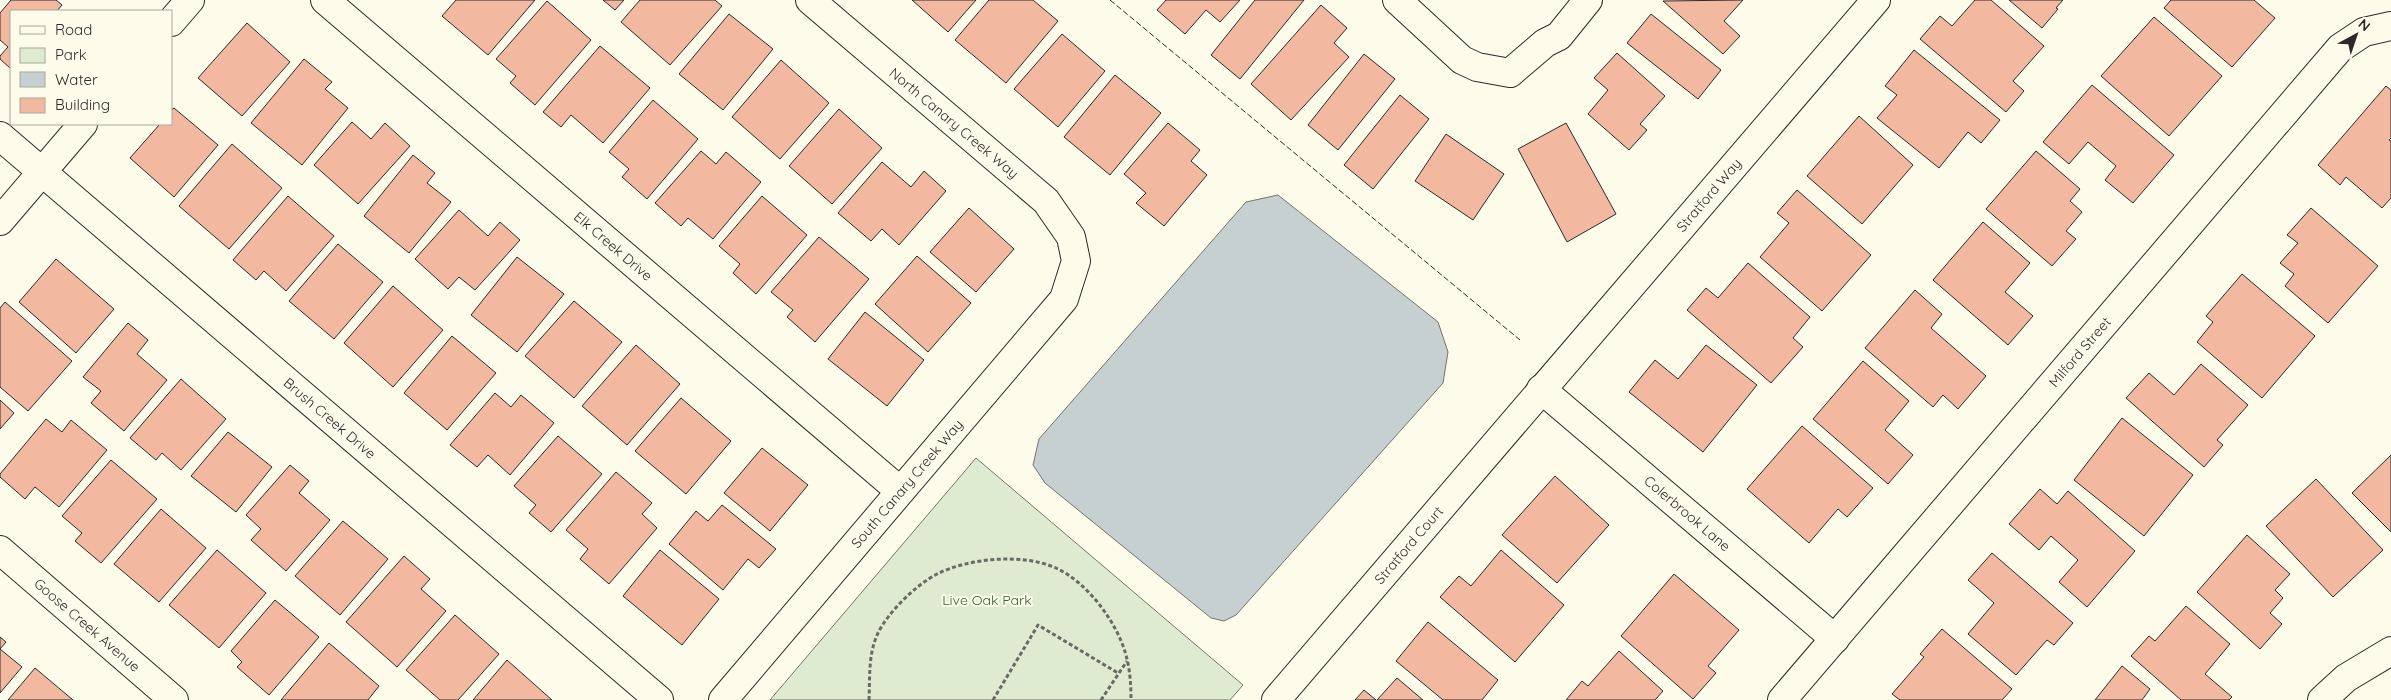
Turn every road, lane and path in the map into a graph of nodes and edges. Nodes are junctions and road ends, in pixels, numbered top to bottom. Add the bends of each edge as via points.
1 (190, 0) edge
2 (326, 0) edge
3 (810, 0) edge
4 (1397, 0) edge
5 (1588, 0) edge
6 (1876, 0) edge
7 (172, 21) edge
8 (2391, 26) edge
9 (82, 125) edge
10 (0, 136) edge
11 (42, 171) junction
12 (0, 221) edge
13 (1076, 260) joint
14 (1541, 389) junction
15 (900, 491) junction
16 (0, 550) edge
17 (1834, 639) junction
18 (2391, 651) edge
19 (1127, 661) junction
20 (1118, 673) junction
21 (174, 700) edge
22 (659, 700) edge
23 (723, 700) edge
24 (869, 700) edge
25 (993, 700) edge
26 (1101, 700) edge
27 (1131, 700) edge
28 (1276, 700) edge
29 (1782, 700) edge
30 (2322, 700) edge

1 - 7 street
2 - 15 street, Elk Creek Drive
3 - 13 street, North Canary Creek Way via 1046,201 1071,237
4 - 5 street via 1462,60 1477,67 1510,73 1545,43 1559,36
6 - 14 street, Stratford Way
8 - 17 street, Milford Street via 2364,32 2340,48
9 - 11 street
10 - 11 street, Brush Creek Drive
11 - 12 street
11 - 22 street, Brush Creek Drive
13 - 15 street, South Canary Creek Way via 1064,299
14 - 17 street, Colerbrook Lane
14 - 28 street, Stratford Court
15 - 23 street, South Canary Creek Way
16 - 21 street, Goose Creek Avenue
17 - 29 street, Milford Street
18 - 30 street via 2346,678
19 - 20 path
19 - 24 path via 1114,627 1095,600 1056,568 1029,559 971,563 938,573 921,583 903,600 879,632 871,653
19 - 27 path
20 - 25 path via 1038,625
20 - 26 path

